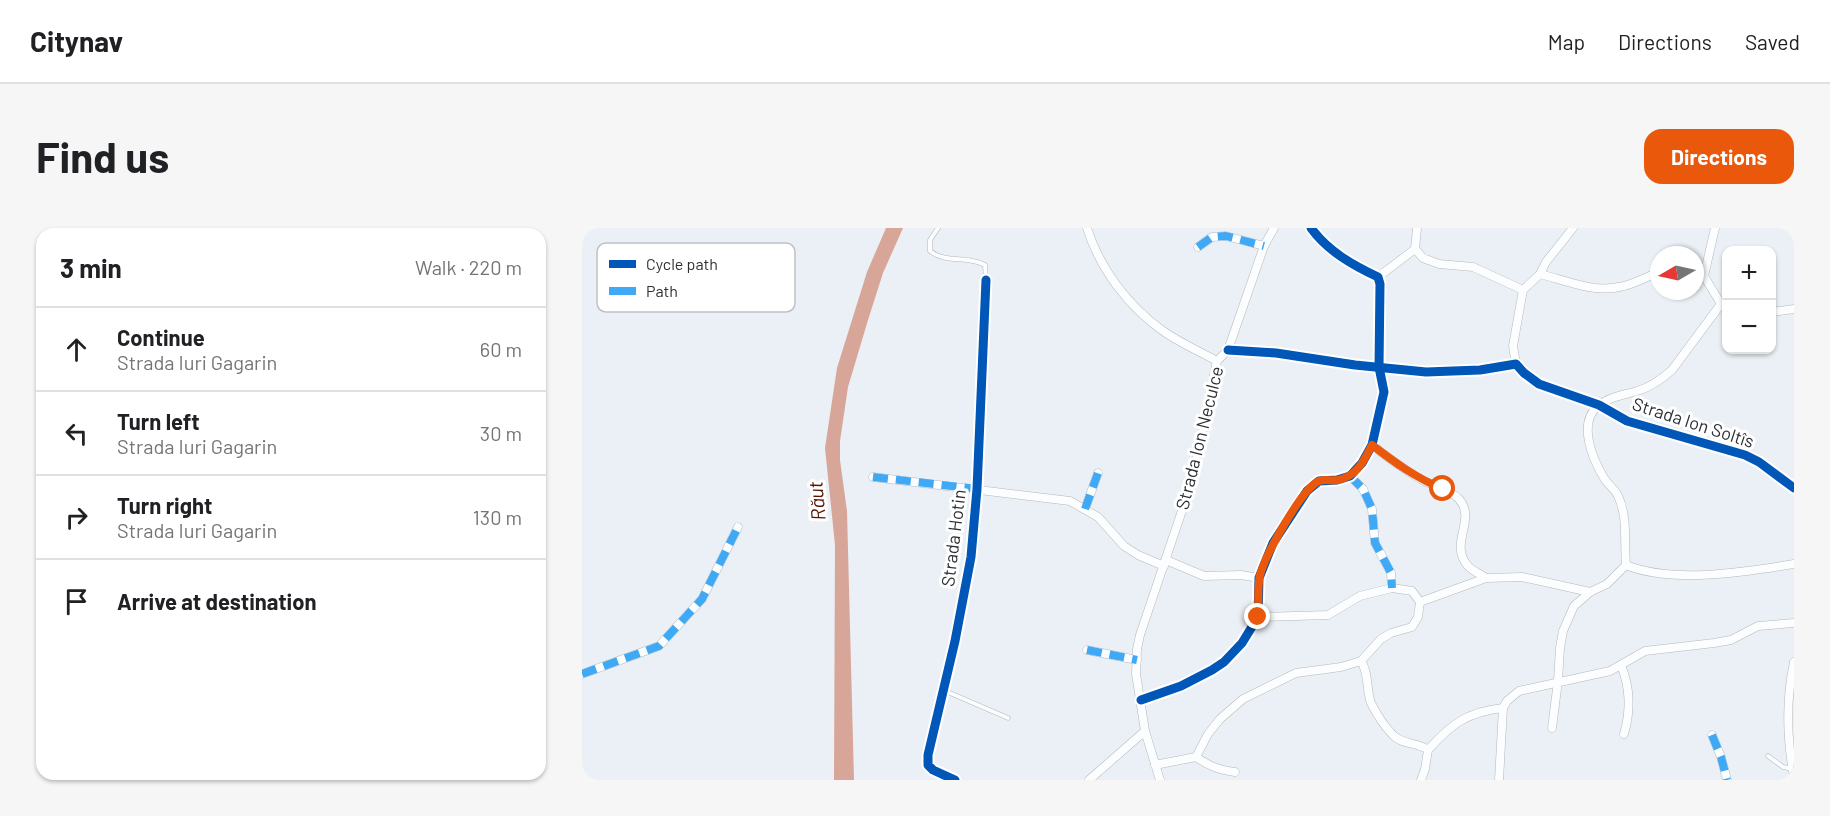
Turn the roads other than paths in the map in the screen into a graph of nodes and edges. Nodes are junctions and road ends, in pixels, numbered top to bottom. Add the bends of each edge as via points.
1 (938, 228) edge
2 (1087, 228) edge
3 (1274, 228) edge
4 (1311, 228) edge
5 (1417, 228) edge
6 (1573, 228) edge
7 (1715, 228) edge
8 (1264, 246) junction
9 (1198, 247) dead end
10 (1414, 249) junction
11 (1540, 274) junction
12 (1650, 276) edge
13 (1704, 276) joint
14 (1378, 277) junction
15 (986, 280) joint
16 (1523, 291) junction
17 (1722, 302) edge
18 (1722, 308) edge
19 (1794, 309) edge
20 (1776, 311) edge
21 (1228, 350) junction
22 (1217, 360) junction
23 (1516, 364) junction
24 (1379, 367) junction
25 (1599, 405) junction
26 (1372, 445) junction
27 (1098, 473) dead end
28 (1350, 476) junction
29 (873, 477) dead end
30 (1794, 488) edge
31 (977, 489) junction
32 (1084, 509) junction
33 (738, 527) dead end
34 (1165, 563) junction
35 (1794, 564) edge
36 (1626, 565) junction
37 (1259, 578) junction
38 (1486, 578) junction
39 (1392, 588) junction
40 (1590, 592) junction
41 (1420, 602) junction
42 (1258, 617) junction
43 (1794, 623) edge
44 (1087, 650) dead end
45 (1137, 660) junction
46 (1360, 661) junction
47 (1794, 662) edge
48 (1621, 665) junction
49 (582, 674) edge
50 (1558, 681) junction
51 (943, 690) junction
52 (1141, 700) junction
53 (1503, 708) junction
54 (1008, 718) dead end
55 (1552, 728) dead end
56 (1145, 731) junction
57 (1624, 734) dead end
58 (1712, 735) dead end
59 (1428, 750) junction
60 (1768, 756) dead end
61 (1196, 757) junction
62 (1155, 765) junction
63 (1235, 772) dead end
64 (1793, 773) edge
65 (955, 780) edge
66 (1089, 780) edge
67 (1160, 780) edge
68 (1421, 780) edge
69 (1499, 780) edge
70 (1726, 780) edge

1 - 15 lane via 930,240 930,251 937,257 976,260 985,265
2 - 22 street via 1094,249 1138,311 1165,332
3 - 8 street, Strada Ion Neculce
4 - 14 street via 1337,254
5 - 10 street
6 - 11 street
7 - 13 street
8 - 9 street via 1217,236
8 - 21 street, Strada Ion Neculce
10 - 14 street
10 - 16 street via 1439,264 1473,267
11 - 12 street via 1611,289
11 - 16 street
13 - 17 street
14 - 24 street
15 - 31 street, Strada Hotin
16 - 23 street via 1513,346
18 - 25 street via 1663,379
19 - 20 street
21 - 22 street, Strada Ion Neculce
21 - 24 street
22 - 34 street, Strada Ion Neculce via 1191,484
23 - 24 street via 1426,372
23 - 25 street, Strada Ion Soltîs via 1539,384
24 - 26 street via 1384,392
25 - 30 street, Strada Ion Soltîs via 1642,427 1744,455
25 - 36 street via 1589,420 1590,442 1605,480 1618,495
26 - 28 street
26 - 38 street via 1400,467 1457,497 1466,510 1460,551 1467,566
27 - 32 street
28 - 37 street via 1319,481 1307,491 1273,543
28 - 39 street via 1363,489 1372,509 1376,543 1391,573
29 - 31 street
31 - 32 street via 1070,501
31 - 51 street, Strada Hotin via 971,557
32 - 34 street via 1137,555
33 - 49 street via 702,599 659,646
34 - 37 street via 1204,576
34 - 45 street, Strada Ion Neculce via 1140,635
35 - 36 street via 1690,574 1638,570
36 - 40 street via 1607,584
37 - 42 street
38 - 40 street via 1522,577
38 - 41 street
39 - 41 street via 1412,591
39 - 42 street via 1360,596 1328,615
40 - 50 street via 1574,606 1563,631
41 - 46 street via 1412,627 1381,639
42 - 52 street via 1224,662 1180,686
43 - 48 street via 1758,626 1731,640 1646,651
44 - 45 street
45 - 52 street, Strada Ion Neculce
46 - 59 street via 1371,702 1394,737
46 - 61 street via 1296,672 1264,687 1220,719
47 - 64 street via 1789,690
48 - 50 street via 1610,671
48 - 57 street via 1629,711
50 - 53 street via 1519,691
50 - 55 street
51 - 54 lane
51 - 65 street, Strada Hotin via 928,765
52 - 56 street, Strada Ion Neculce
53 - 59 street via 1453,724
53 - 69 street
56 - 62 street, Strada Ion Neculce
56 - 66 street
58 - 70 street
59 - 68 street
60 - 64 lane
61 - 62 street
61 - 63 street via 1213,768
62 - 67 street, Strada Ion Neculce

